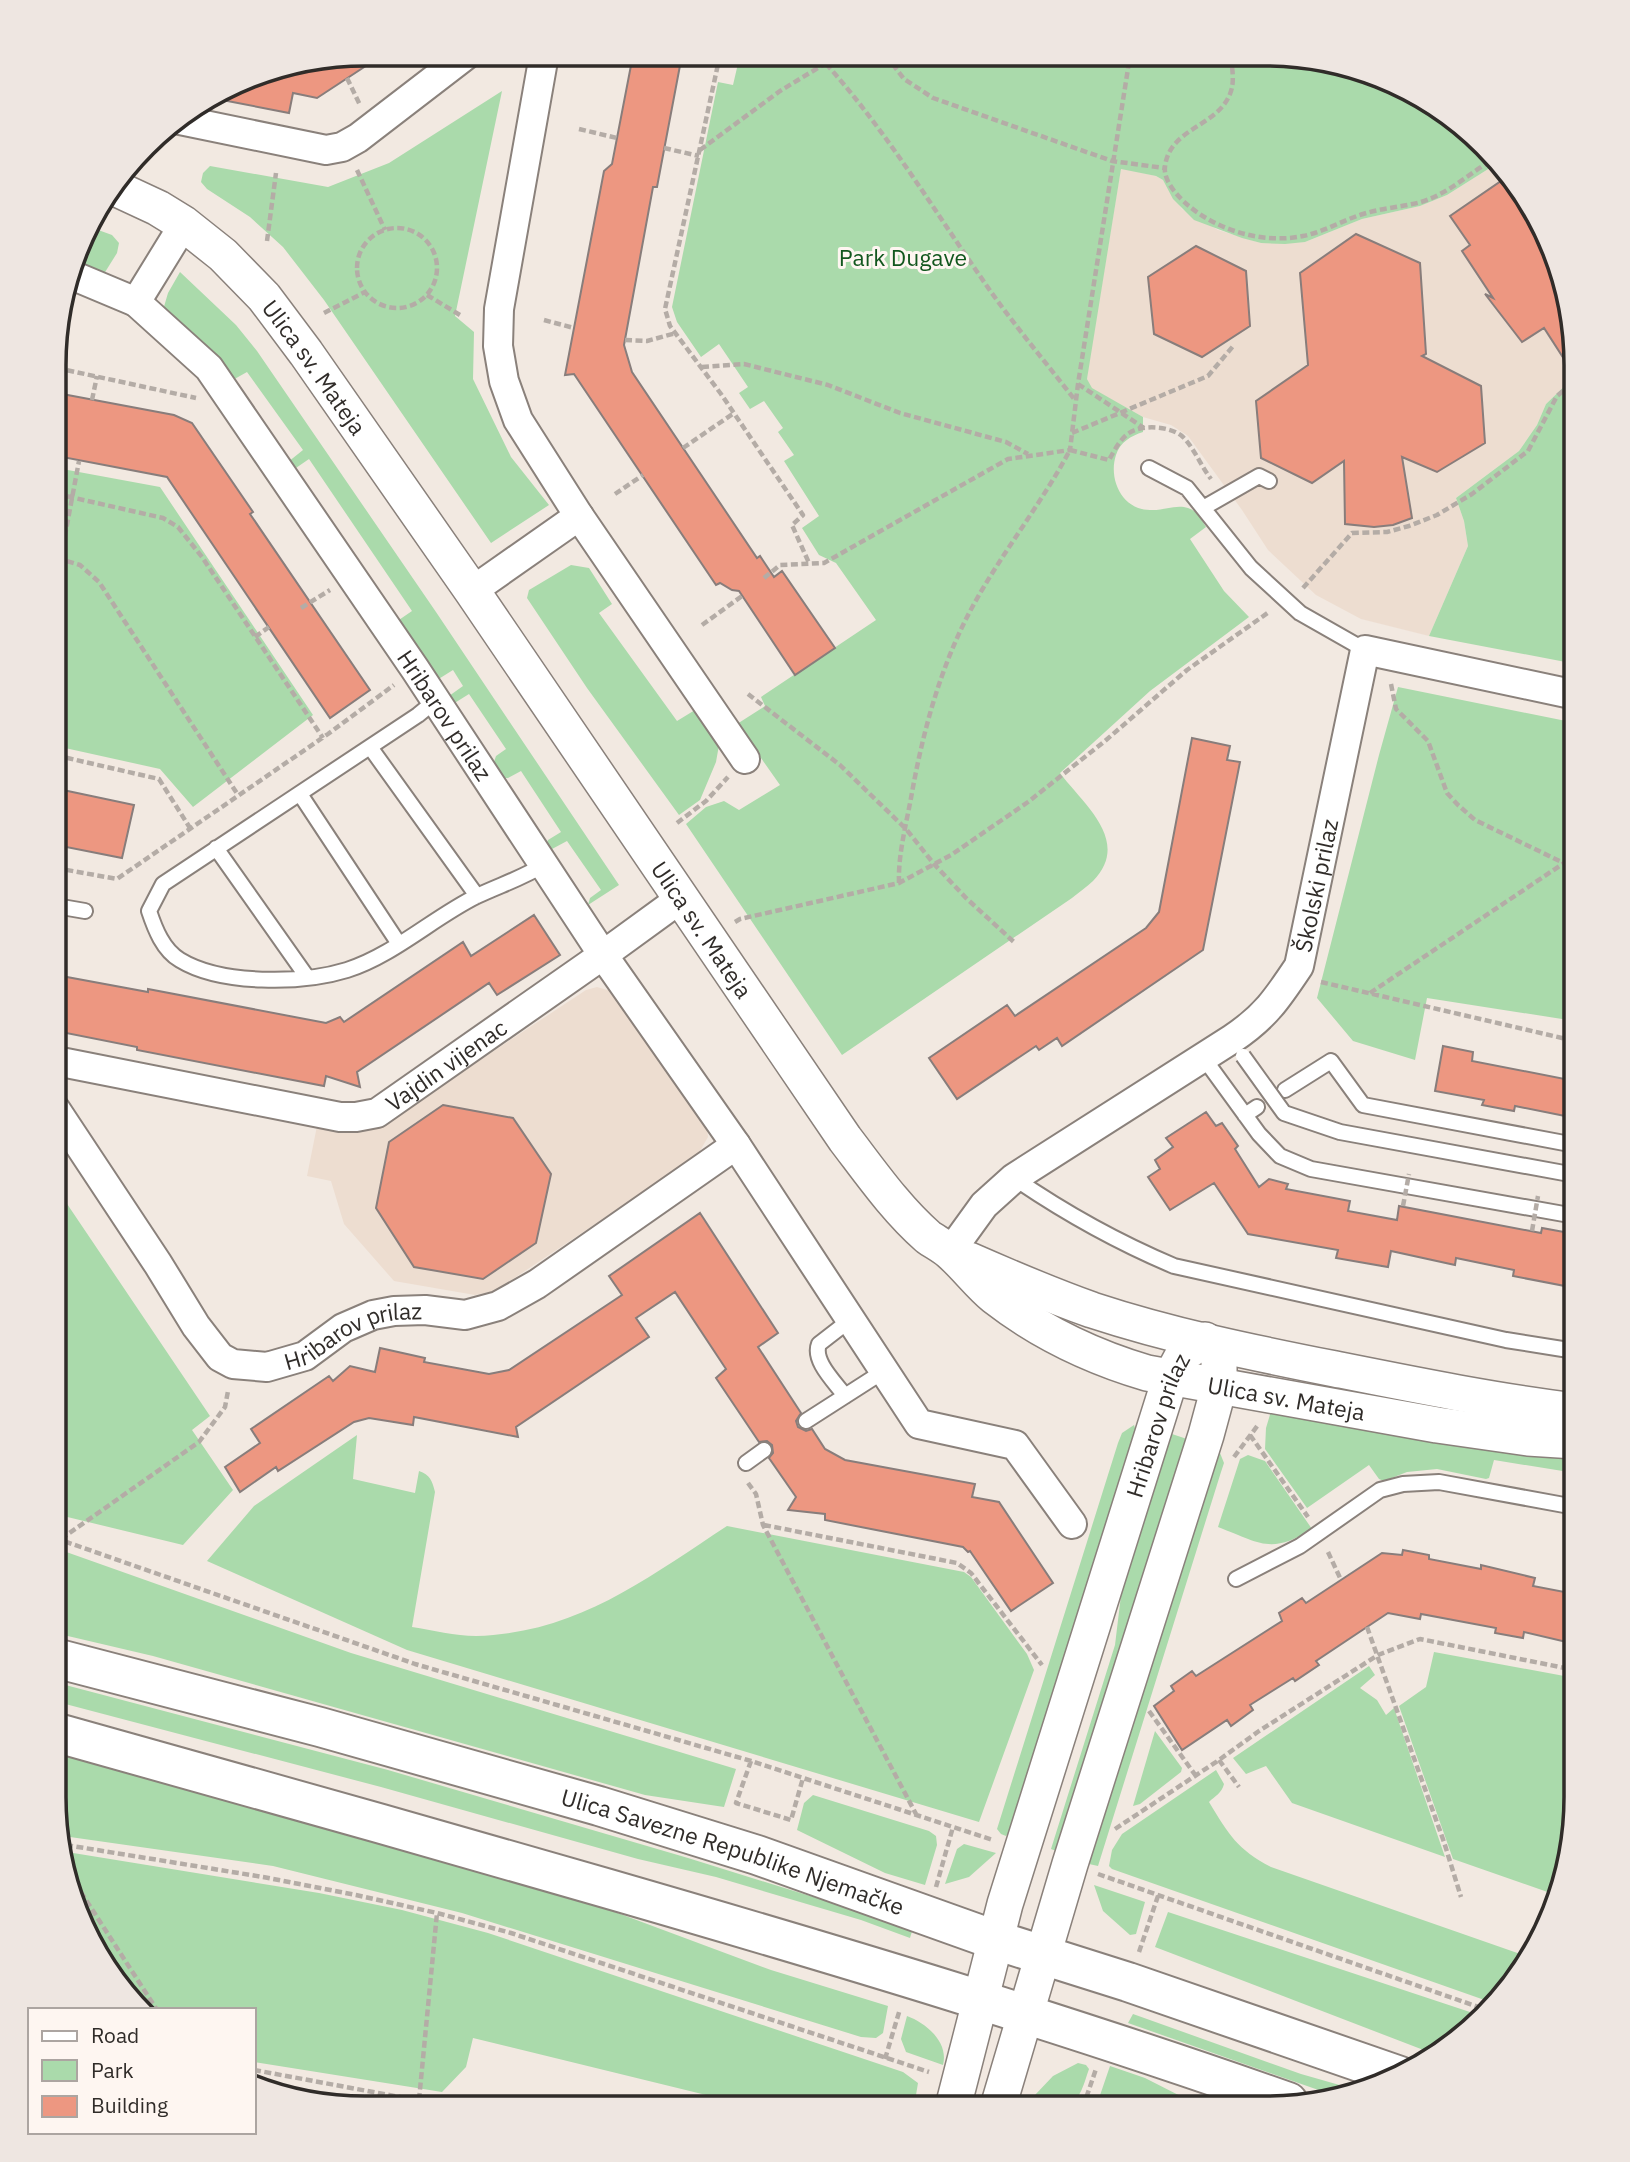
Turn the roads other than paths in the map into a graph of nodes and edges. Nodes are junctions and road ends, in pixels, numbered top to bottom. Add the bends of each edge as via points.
1 (452, 66) edge
2 (542, 66) edge
3 (192, 122) edge
4 (123, 192) edge
5 (184, 225) junction
6 (80, 278) edge
7 (136, 302) junction
8 (1149, 468) dead end
9 (1269, 481) dead end
10 (1203, 508) junction
11 (579, 516) junction
12 (472, 591) junction
13 (1365, 650) junction
14 (1564, 692) edge
15 (435, 701) junction
16 (370, 747) junction
17 (745, 759) road end
18 (300, 794) junction
19 (216, 848) junction
20 (545, 864) junction
21 (477, 896) junction
22 (680, 899) junction
23 (66, 908) edge
24 (85, 911) dead end
25 (399, 944) junction
26 (603, 955) junction
27 (307, 977) junction
28 (1237, 1048) junction
29 (1203, 1057) junction
30 (66, 1064) edge
31 (1285, 1090) dead end
32 (66, 1126) edge
33 (1564, 1143) edge
34 (736, 1145) junction
35 (1564, 1173) edge
36 (1014, 1178) junction
37 (1564, 1214) edge
38 (950, 1252) junction
39 (850, 1320) junction
40 (1205, 1340) junction
41 (1564, 1348) edge
42 (884, 1371) junction
43 (1170, 1378) junction
44 (1219, 1387) junction
45 (845, 1396) junction
46 (1564, 1410) edge
47 (806, 1420) dead end
48 (1564, 1440) edge
49 (764, 1450) dead end
50 (745, 1471) road end
51 (1564, 1505) edge
52 (1072, 1524) dead end
53 (1236, 1579) dead end
54 (66, 1661) edge
55 (66, 1735) edge
56 (995, 1940) junction
57 (1044, 1955) junction
58 (980, 2000) junction
59 (1025, 2014) junction
60 (1384, 2071) edge
61 (956, 2096) edge
62 (1015, 2096) edge
63 (1269, 2096) edge

1 - 3 street via 342,147 326,150
2 - 11 street via 499,309 498,346 518,420
4 - 5 street, Ulica sv. Mateja
5 - 7 street
5 - 12 street, Ulica sv. Mateja via 264,297
6 - 7 street
7 - 15 street, Hribarov prilaz via 209,368
8 - 10 lane via 1187,488
9 - 10 lane via 1259,476
10 - 13 lane via 1251,568 1300,613
11 - 12 street
11 - 17 street
12 - 22 street, Ulica sv. Mateja
13 - 14 street
13 - 28 street, Školski prilaz via 1299,966
15 - 16 lane
15 - 20 street, Hribarov prilaz
16 - 18 lane
16 - 21 lane
18 - 19 lane
18 - 25 lane
19 - 27 lane
19 - 27 lane via 163,884 149,911 156,933 178,959 212,974 283,981
20 - 21 lane
20 - 26 street, Hribarov prilaz
21 - 25 lane
22 - 26 street, Vajdin vijenac
22 - 38 street, Ulica sv. Mateja via 881,1187 928,1237
23 - 24 lane
25 - 27 lane via 348,970
26 - 30 street, Vajdin vijenac via 377,1113 340,1117
26 - 34 street, Hribarov prilaz
28 - 29 street, Školski prilaz
28 - 35 lane, bridge via 1284,1113 1340,1132
29 - 36 street, Školski prilaz
29 - 37 lane via 1251,1111 1259,1134 1280,1156 1311,1169
31 - 33 lane via 1331,1061 1363,1105
32 - 34 street, Hribarov prilaz via 220,1357 233,1364 267,1367 304,1356 343,1328 373,1315 425,1310 465,1315 498,1306
34 - 39 street, Hribarov prilaz
36 - 38 street, Školski prilaz via 984,1205
36 - 41 lane via 1087,1225 1174,1266 1506,1340
38 - 40 street, Ulica sv. Mateja via 1072,1303
38 - 43 street, Ulica sv. Mateja via 993,1295 1050,1332 1115,1364
39 - 42 street, Hribarov prilaz
39 - 45 lane via 816,1350
40 - 43 street, Hribarov prilaz via 1184,1353
40 - 44 street, Hribarov prilaz via 1218,1361
40 - 46 street, Ulica sv. Mateja via 1427,1388
42 - 45 lane
42 - 52 street, Hribarov prilaz via 919,1424 1015,1445
43 - 44 street, Ulica sv. Mateja
43 - 56 street, Hribarov prilaz
44 - 48 street, Ulica sv. Mateja via 1502,1434
44 - 57 street, Hribarov prilaz
45 - 47 lane
49 - 50 lane
51 - 53 lane via 1439,1482 1403,1483 1380,1490 1300,1546
54 - 56 main road, Ulica Savezne Republike Njemačke via 599,1806 757,1855
55 - 58 main road
56 - 57 main road, Ulica Savezne Republike Njemačke
56 - 58 street, Hribarov prilaz
57 - 59 street, Hribarov prilaz
57 - 60 main road, Ulica Savezne Republike Njemačke
58 - 59 main road
58 - 61 street, Hribarov prilaz
59 - 62 street, Hribarov prilaz
59 - 63 main road

